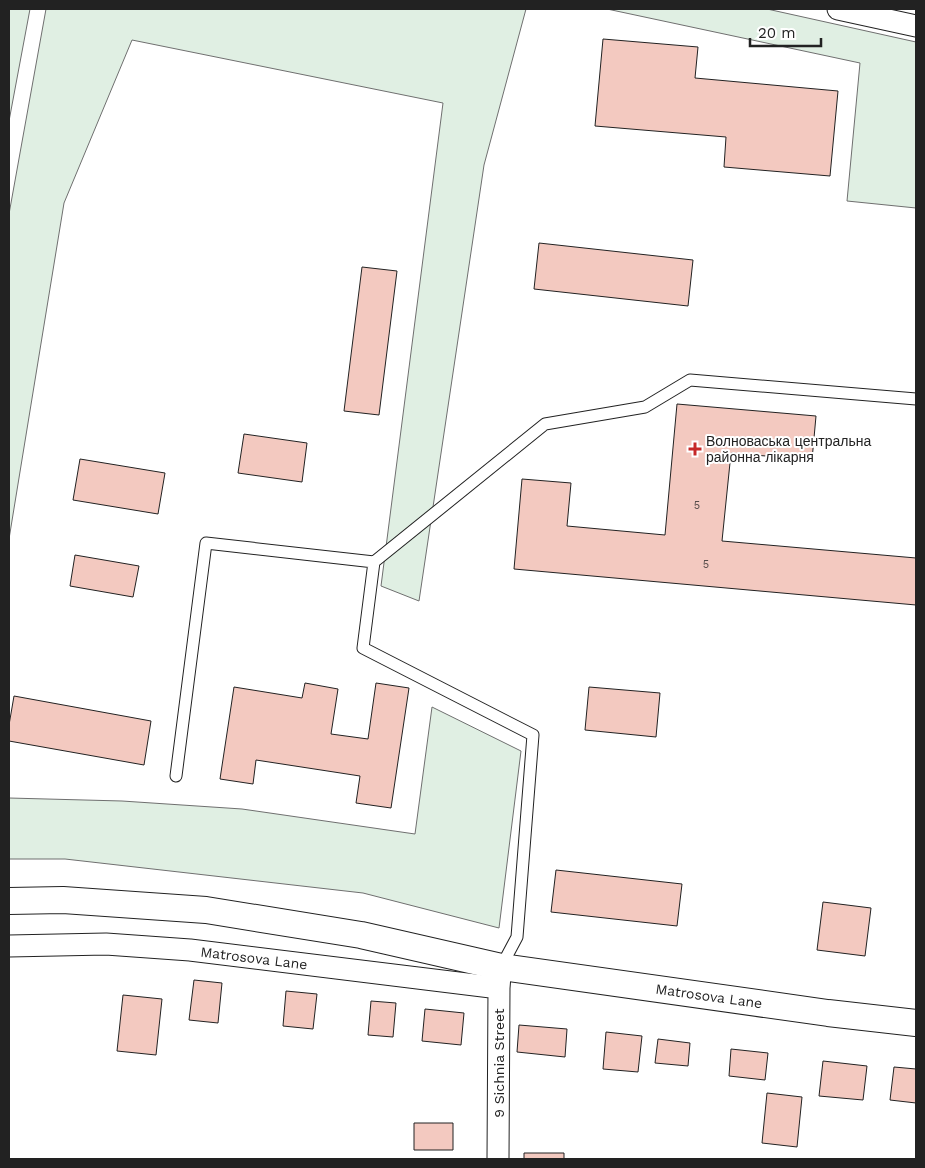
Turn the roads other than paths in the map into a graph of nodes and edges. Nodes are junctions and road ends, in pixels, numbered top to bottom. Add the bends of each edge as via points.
1 (838, 9) edge
2 (916, 26) edge
3 (916, 399) edge
4 (374, 562) junction
5 (176, 776) dead end
6 (9, 900) edge
7 (9, 946) edge
8 (500, 978) junction
9 (916, 1023) edge
10 (498, 1159) edge

1 - 2 street
3 - 4 lane via 690,380 645,407 545,424
4 - 5 lane via 206,544
4 - 8 lane via 364,648 534,735 517,937
6 - 8 street via 63,900 206,910 361,935
7 - 8 street, Matrosova Lane via 106,944
8 - 9 street, Matrosova Lane
8 - 10 street, 9 Sichnia Street

